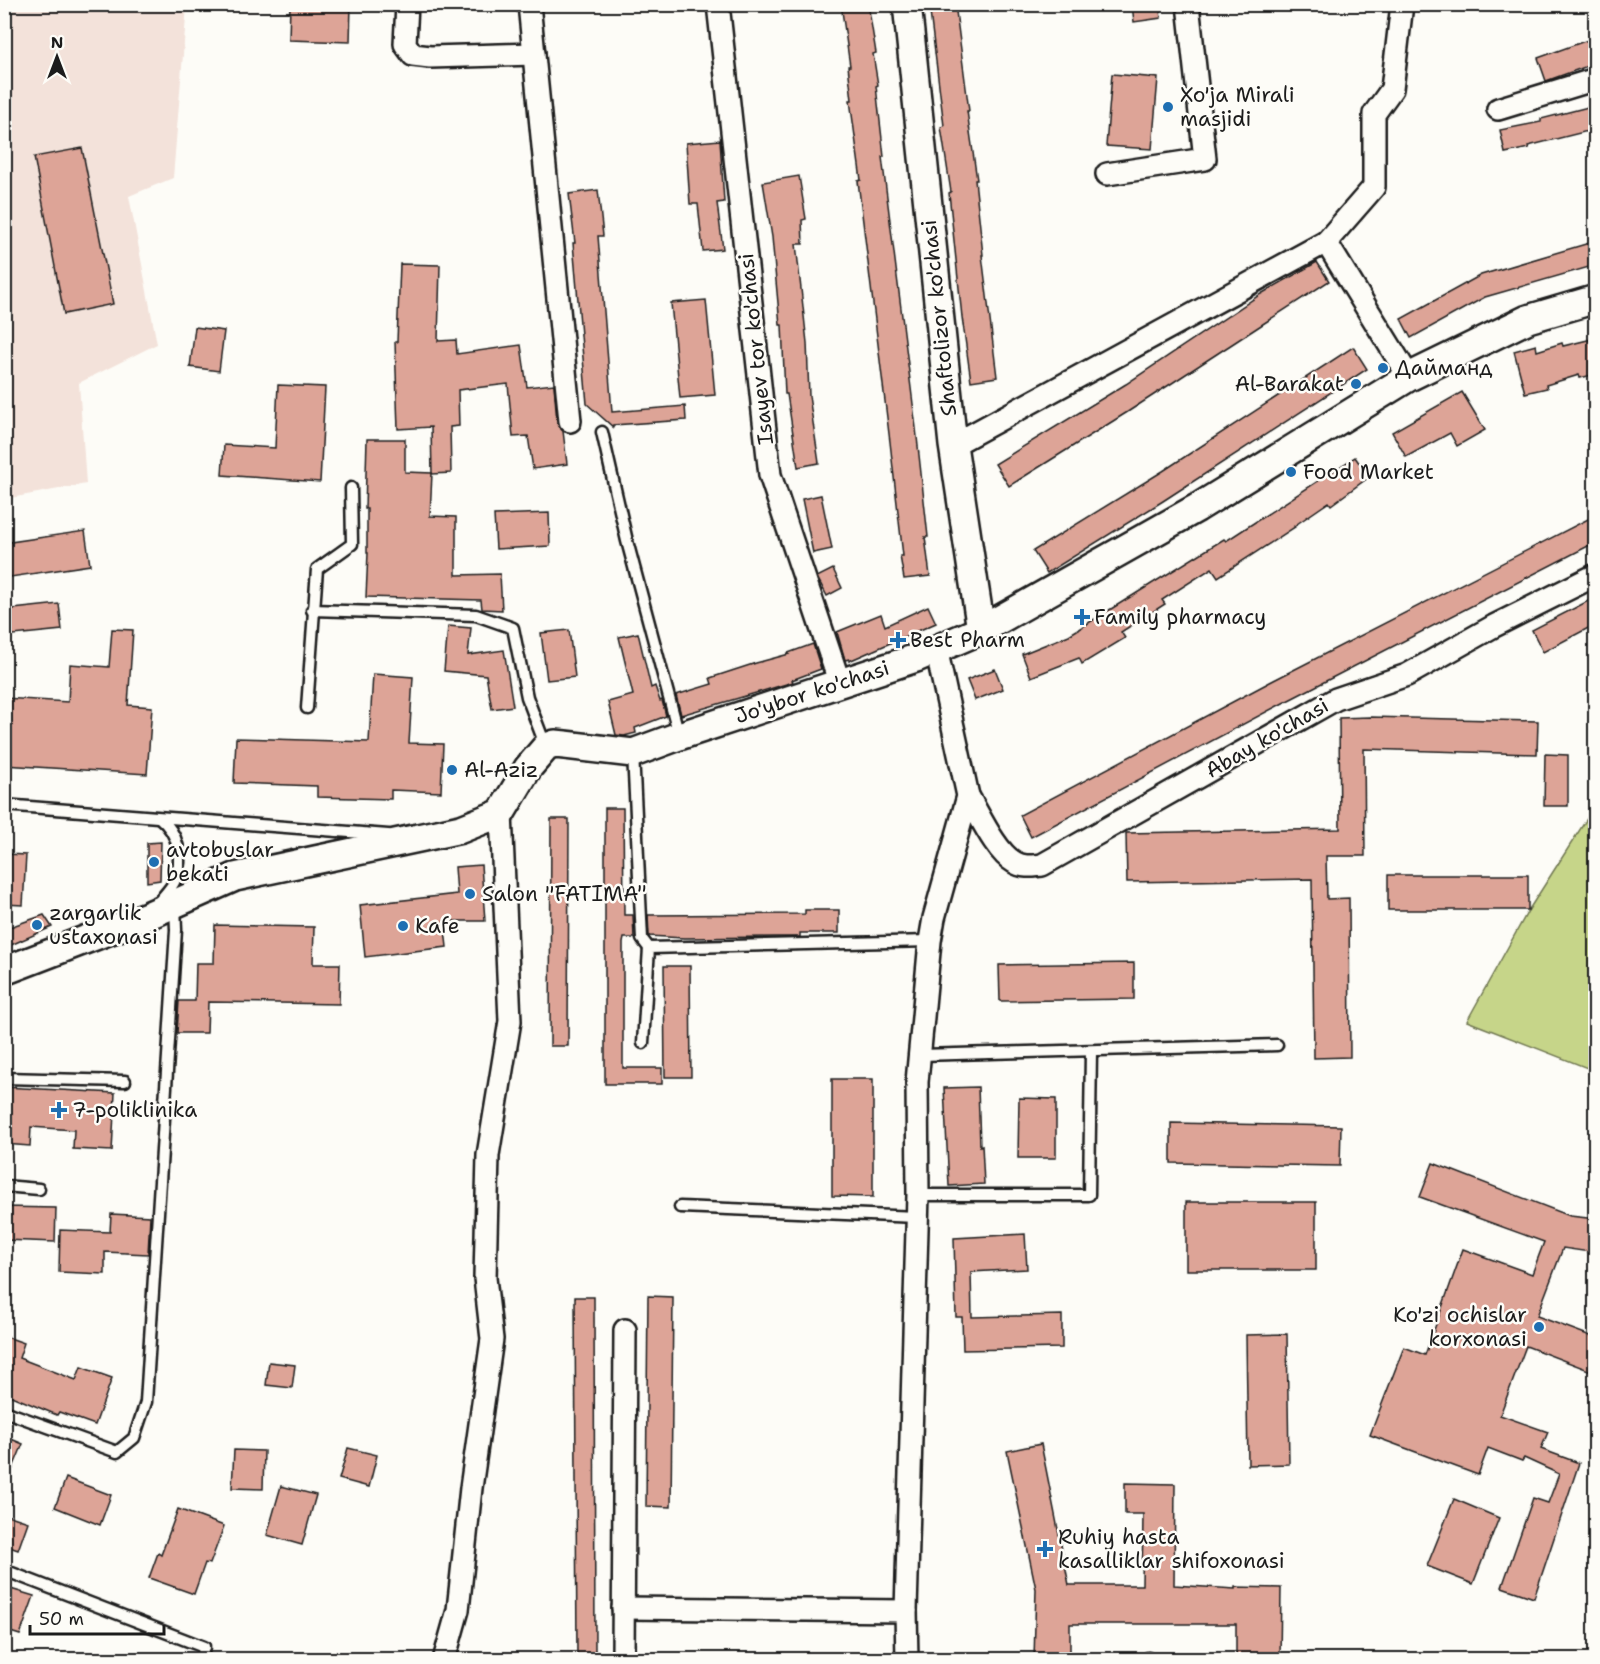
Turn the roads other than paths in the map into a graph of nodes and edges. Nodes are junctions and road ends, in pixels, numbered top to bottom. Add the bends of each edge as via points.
1 (408, 4) edge
2 (529, 4) edge
3 (718, 4) edge
4 (907, 4) edge
5 (1188, 4) edge
6 (1402, 4) edge
7 (534, 54) junction
8 (1596, 79) edge
9 (1498, 109) dead end
10 (1107, 174) dead end
11 (1326, 242) junction
12 (1596, 299) edge
13 (1409, 377) junction
14 (570, 421) dead end
15 (602, 432) dead end
16 (953, 445) junction
17 (351, 488) dead end
18 (1596, 575) edge
19 (312, 610) junction
20 (981, 630) junction
21 (936, 648) junction
22 (840, 684) junction
23 (307, 708) dead end
24 (679, 736) junction
25 (546, 747) junction
26 (633, 753) junction
27 (968, 796) junction
28 (4, 805) edge
29 (501, 813) junction
30 (160, 818) junction
31 (419, 837) junction
32 (175, 903) junction
33 (147, 916) junction
34 (930, 941) junction
35 (649, 948) junction
36 (4, 971) edge
37 (643, 1042) dead end
38 (1277, 1045) dead end
39 (1091, 1050) junction
40 (921, 1055) junction
41 (4, 1078) edge
42 (125, 1082) dead end
43 (4, 1186) edge
44 (39, 1189) dead end
45 (918, 1195) junction
46 (680, 1207) dead end
47 (917, 1217) junction
48 (625, 1330) dead end
49 (4, 1411) edge
50 (4, 1570) edge
51 (623, 1608) junction
52 (906, 1611) junction
53 (202, 1659) edge
54 (444, 1659) edge
55 (623, 1659) edge
56 (907, 1659) edge

1 - 7 street via 405,44 412,55
2 - 7 street
3 - 22 street, Isayev tor ko'chasi via 770,474
4 - 16 street, Shaftolizor ko'chasi
5 - 10 street via 1205,159
6 - 11 street via 1392,89 1374,114 1374,187
7 - 14 street
8 - 9 street
11 - 13 street
11 - 16 street
12 - 13 street, Jo'ybor ko'chasi via 1528,319
13 - 20 street, Jo'ybor ko'chasi via 1197,508
15 - 24 lane
16 - 20 street, Shaftolizor ko'chasi
17 - 19 lane via 352,544 317,568
18 - 27 street, Abay ko'chasi via 1407,675 1336,699 1042,865 1028,867 1015,863 1002,852
19 - 23 lane
19 - 25 lane via 477,615 513,628 527,697
20 - 21 street, Jo'ybor ko'chasi
21 - 22 street, Jo'ybor ko'chasi
21 - 27 street
22 - 24 street, Jo'ybor ko'chasi
24 - 26 street, Jo'ybor ko'chasi
25 - 26 street, Jo'ybor ko'chasi via 555,744
25 - 29 street via 528,768
26 - 35 lane via 642,939
27 - 34 street
28 - 30 lane
29 - 31 street via 461,829
29 - 54 street via 510,1021 488,1155 485,1278 492,1339 458,1610
30 - 31 lane
30 - 33 lane via 176,838 178,868 175,882
31 - 32 street via 235,877
32 - 33 street
32 - 49 lane via 176,941 146,1402 134,1438 117,1452
33 - 36 street
34 - 35 lane
34 - 40 street
35 - 37 lane
38 - 39 lane
39 - 40 lane
39 - 45 lane via 1089,1195
40 - 45 street via 917,1082
41 - 42 lane
43 - 44 lane
45 - 47 street
46 - 47 lane
47 - 52 street
48 - 51 street
50 - 53 lane via 204,1647
51 - 52 street
51 - 55 street
52 - 56 street

